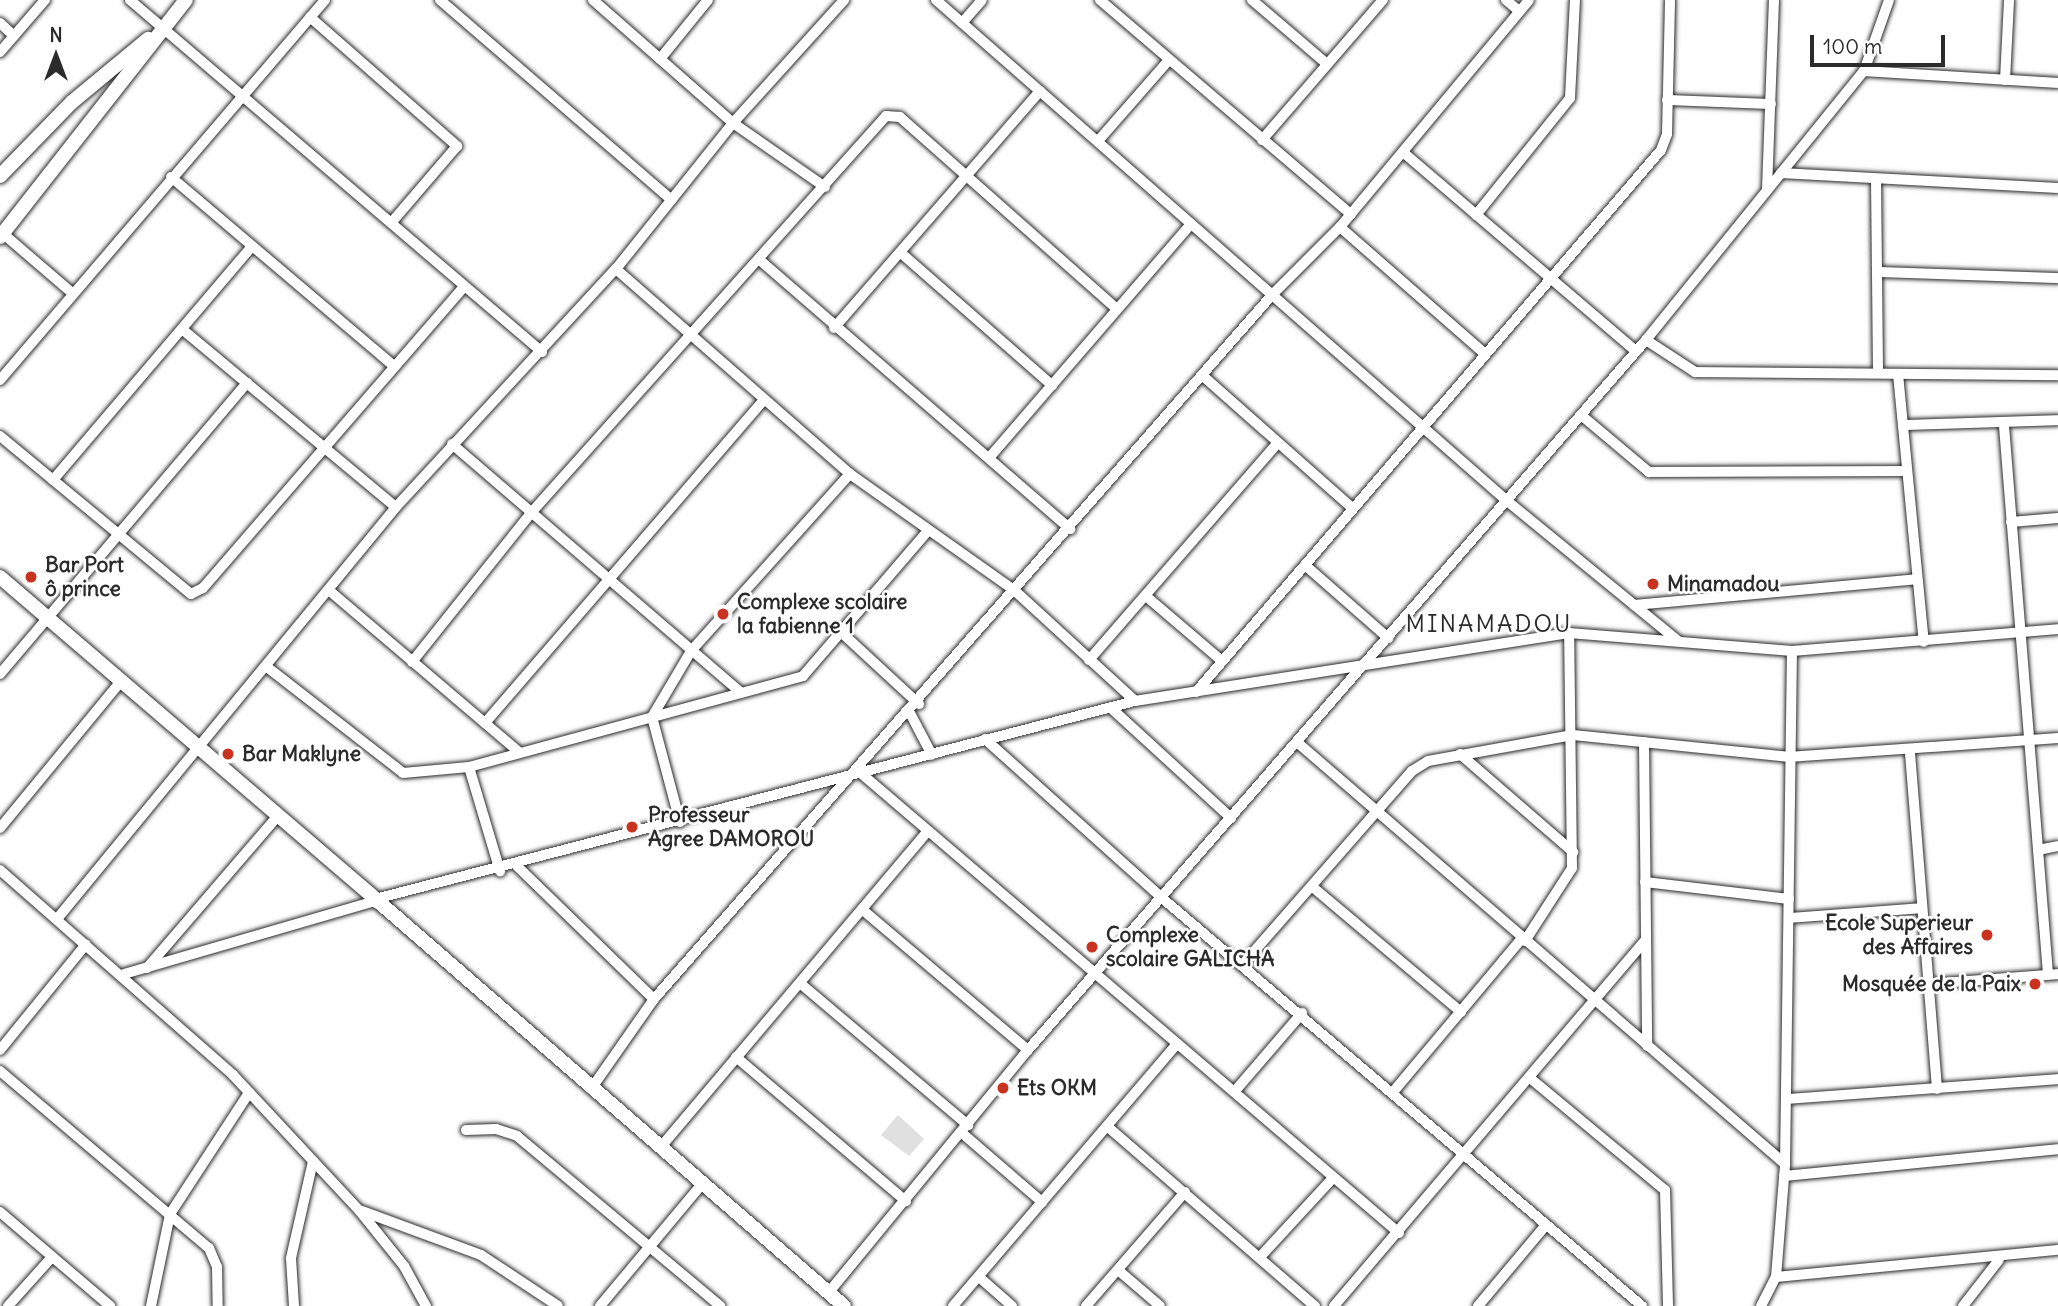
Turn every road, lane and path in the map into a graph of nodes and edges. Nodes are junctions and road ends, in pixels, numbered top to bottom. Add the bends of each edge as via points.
1 (45, 0) edge
2 (130, 0) edge
3 (186, 0) edge
4 (325, 0) edge
5 (440, 0) edge
6 (593, 0) edge
7 (708, 0) edge
8 (844, 0) edge
9 (936, 0) edge
10 (982, 0) edge
11 (1100, 0) edge
12 (1252, 0) edge
13 (1382, 0) edge
14 (1507, 0) edge
15 (1529, 0) edge
16 (1575, 0) edge
17 (1670, 0) edge
18 (1774, 0) edge
19 (1889, 0) edge
20 (2009, 0) edge
21 (1519, 11) junction
22 (310, 17) junction
23 (0, 23) edge
24 (962, 23) junction
25 (162, 27) junction
26 (15, 36) junction
27 (0, 52) edge
28 (660, 59) junction
29 (1169, 60) junction
30 (1328, 64) junction
31 (1864, 71) junction
32 (2005, 80) junction
33 (2058, 83) edge
34 (1040, 91) junction
35 (240, 93) junction
36 (1667, 100) junction
37 (1771, 104) junction
38 (733, 123) junction
39 (1262, 139) junction
40 (1098, 141) junction
41 (1404, 153) junction
42 (1781, 173) junction
43 (968, 175) junction
44 (0, 176) edge
45 (172, 177) junction
46 (1876, 179) junction
47 (825, 187) junction
48 (2058, 188) edge
49 (1768, 190) junction
50 (672, 200) junction
51 (1351, 215) junction
52 (1476, 215) junction
53 (391, 223) junction
54 (1191, 224) junction
55 (1340, 227) junction
56 (1, 234) edge
57 (252, 246) junction
58 (901, 253) junction
59 (762, 262) junction
60 (617, 269) junction
61 (1877, 272) junction
62 (1552, 278) junction
63 (2058, 278) edge
64 (464, 287) junction
65 (71, 292) junction
66 (1272, 295) junction
67 (1116, 308) junction
68 (834, 327) junction
69 (182, 329) junction
70 (691, 333) junction
71 (1646, 340) junction
72 (1636, 351) junction
73 (542, 352) junction
74 (1485, 354) junction
75 (394, 366) junction
76 (1878, 373) junction
77 (1898, 374) junction
78 (2058, 375) edge
79 (1203, 376) junction
80 (0, 380) edge
81 (247, 383) junction
82 (1052, 385) junction
83 (762, 401) junction
84 (1581, 415) junction
85 (2058, 420) edge
86 (1424, 424) junction
87 (1903, 425) junction
88 (2004, 426) junction
89 (0, 436) edge
90 (1278, 443) junction
91 (452, 444) junction
92 (323, 447) junction
93 (989, 458) junction
94 (1907, 471) junction
95 (850, 474) junction
96 (53, 480) junction
97 (1506, 500) junction
98 (396, 507) junction
99 (1352, 508) junction
100 (530, 514) junction
101 (2058, 518) edge
102 (2011, 522) junction
103 (1070, 529) junction
104 (926, 532) junction
105 (118, 537) junction
106 (1305, 565) junction
107 (0, 577) edge
108 (606, 577) junction
109 (1917, 579) junction
110 (1014, 590) junction
111 (331, 592) junction
112 (1146, 597) junction
113 (1634, 605) junction
114 (47, 617) junction
115 (2058, 629) edge
116 (2021, 632) junction
117 (842, 633) junction
118 (1569, 633) junction
119 (1388, 638) junction
120 (1679, 641) junction
121 (1924, 642) junction
122 (691, 651) junction
123 (1792, 651) junction
124 (1089, 660) junction
125 (1222, 661) junction
126 (412, 662) junction
127 (267, 667) junction
128 (1367, 667) junction
129 (0, 674) edge
130 (121, 681) junction
131 (1196, 692) junction
132 (741, 693) junction
133 (1135, 701) junction
134 (919, 704) junction
135 (1111, 708) junction
136 (910, 713) junction
137 (652, 717) junction
138 (485, 723) junction
139 (1573, 735) junction
140 (2058, 738) edge
141 (985, 739) junction
142 (1644, 742) junction
143 (1298, 743) junction
144 (2029, 743) junction
145 (199, 751) junction
146 (1910, 753) junction
147 (520, 754) junction
148 (1460, 754) junction
149 (932, 755) junction
150 (1788, 757) junction
151 (469, 767) junction
152 (863, 775) junction
153 (844, 781) junction
154 (1378, 811) junction
155 (277, 817) junction
156 (1231, 818) junction
157 (680, 822) junction
158 (0, 828) edge
159 (925, 834) junction
160 (2058, 846) edge
161 (2038, 850) junction
162 (1573, 852) junction
163 (517, 866) junction
164 (0, 870) edge
165 (499, 871) junction
166 (1645, 882) junction
167 (1315, 889) junction
168 (1162, 898) junction
169 (375, 899) junction
170 (1789, 899) junction
171 (1922, 908) junction
172 (864, 911) junction
173 (1789, 918) junction
174 (57, 919) junction
175 (1524, 940) junction
176 (1646, 940) junction
177 (86, 944) junction
178 (1243, 964) junction
179 (146, 969) junction
180 (124, 974) junction
181 (1094, 974) junction
182 (2053, 974) edge
183 (801, 984) junction
184 (1929, 984) junction
185 (654, 999) junction
186 (1595, 1002) junction
187 (1461, 1012) junction
188 (1302, 1013) junction
189 (1177, 1044) junction
190 (1647, 1046) junction
191 (0, 1050) edge
192 (1028, 1050) junction
193 (736, 1058) junction
194 (0, 1071) edge
195 (1530, 1078) junction
196 (2058, 1080) edge
197 (591, 1088) junction
198 (1937, 1089) junction
199 (1235, 1091) junction
200 (1393, 1091) junction
201 (249, 1093) junction
202 (1787, 1099) junction
203 (1108, 1127) junction
204 (965, 1129) junction
205 (466, 1130) dead end
206 (660, 1148) junction
207 (2058, 1149) edge
208 (1468, 1155) junction
209 (313, 1161) junction
210 (1785, 1164) junction
211 (1784, 1177) junction
212 (1333, 1178) junction
213 (703, 1183) junction
214 (1185, 1192) junction
215 (906, 1201) junction
216 (1042, 1202) junction
217 (359, 1210) junction
218 (0, 1212) edge
219 (170, 1214) junction
220 (1546, 1225) junction
221 (1399, 1233) junction
222 (653, 1245) junction
223 (2058, 1250) edge
224 (52, 1257) junction
225 (1260, 1257) junction
226 (1999, 1260) junction
227 (1118, 1270) junction
228 (979, 1277) junction
229 (1772, 1281) junction
230 (829, 1292) junction
231 (8, 1306) edge
232 (110, 1306) edge
233 (151, 1306) edge
234 (218, 1306) edge
235 (295, 1306) edge
236 (426, 1306) edge
237 (558, 1306) edge
238 (600, 1306) edge
239 (720, 1306) edge
240 (844, 1306) edge
241 (953, 1306) edge
242 (1012, 1306) edge
243 (1086, 1306) edge
244 (1160, 1306) edge
245 (1315, 1306) edge
246 (1334, 1306) edge
247 (1479, 1306) edge
248 (1642, 1306) edge
249 (1668, 1306) edge
250 (1761, 1306) edge
251 (1770, 1306) edge
252 (1963, 1306) edge

1 - 26 street
2 - 25 street
3 - 25 street
4 - 22 street
5 - 50 street
6 - 28 street
7 - 28 street
8 - 38 street
9 - 24 street
10 - 24 street
11 - 29 street
12 - 30 street
13 - 30 street
14 - 21 street
15 - 21 street
16 - 52 street via 1570,98
17 - 36 street
18 - 37 street
19 - 31 street
20 - 32 street
21 - 41 street
22 - 35 street
22 - 53 street via 457,146
23 - 26 street
24 - 34 street
25 - 35 street
25 - 44 street via 72,102
25 - 56 street via 104,110
26 - 27 street
28 - 38 street
29 - 39 street
29 - 40 street
30 - 39 street
31 - 32 street
31 - 42 street
32 - 33 street
34 - 40 street
34 - 43 street
35 - 45 street
35 - 53 street
36 - 37 street
36 - 62 street via 1664,145
37 - 49 street
38 - 47 street
38 - 50 street
39 - 51 street
40 - 54 street
41 - 51 street
41 - 52 street
42 - 46 street
42 - 49 street
43 - 47 street via 892,115 881,119
43 - 58 street
43 - 67 street
45 - 57 street
45 - 65 street
46 - 48 street
46 - 61 street
47 - 59 street
49 - 71 street
50 - 60 street
51 - 55 street
52 - 62 street
53 - 64 street
54 - 66 street
54 - 67 street
55 - 66 street
55 - 74 street
56 - 65 street
57 - 69 street
57 - 75 street
58 - 68 street
58 - 82 street
59 - 68 street
59 - 70 street
60 - 70 street
60 - 73 street
61 - 63 street
61 - 76 street
62 - 72 street
62 - 74 street
64 - 73 street
64 - 75 street
65 - 80 street
66 - 79 street
66 - 86 street
67 - 82 street
68 - 93 street
69 - 81 street
69 - 96 street
70 - 83 street
70 - 100 street
71 - 72 street
71 - 76 street via 1688,371
72 - 84 street
73 - 91 street
74 - 86 street
75 - 92 street
76 - 77 street
77 - 78 street
77 - 87 street
79 - 90 street
79 - 103 street
81 - 92 street
81 - 105 street
82 - 93 street
83 - 95 street
83 - 108 street
84 - 94 street via 1649,472
84 - 97 street
85 - 88 street
86 - 97 street
86 - 99 street
87 - 88 street
87 - 94 street
88 - 102 street
89 - 96 street
90 - 99 street
90 - 112 street
91 - 98 street
91 - 100 street
92 - 98 street
92 - 105 street via 197,592 180,591
93 - 103 street
94 - 109 street
95 - 104 street
95 - 122 street
96 - 105 street
97 - 113 street
97 - 119 street
98 - 111 street
99 - 106 street
100 - 108 street
100 - 126 street
101 - 102 street
102 - 116 street
103 - 110 street
104 - 110 street
104 - 117 street
105 - 114 street
106 - 119 street
106 - 125 street
107 - 114 street
108 - 122 street
108 - 138 street
109 - 113 street
109 - 121 street
110 - 124 street
110 - 134 street
111 - 126 street
111 - 127 street
112 - 124 street
112 - 125 street
113 - 120 street
114 - 129 street
114 - 130 street
115 - 116 street
116 - 121 street
116 - 144 street
117 - 132 street via 803,676
117 - 134 street
118 - 120 street
118 - 128 street
118 - 139 street
119 - 128 street
120 - 123 street
121 - 123 street
122 - 132 street
122 - 137 street
123 - 150 street
124 - 133 street
125 - 131 street
126 - 138 street
127 - 145 street
127 - 151 street via 403,773
128 - 131 street
128 - 143 street
130 - 145 street
130 - 158 street
131 - 133 street
132 - 137 street
133 - 135 street
134 - 136 street
135 - 141 street
135 - 156 street
136 - 149 street
136 - 153 street
137 - 147 street
137 - 157 street
138 - 147 street
139 - 142 street
139 - 148 street
139 - 162 street
140 - 144 street
141 - 149 street
141 - 168 street
142 - 150 street
142 - 166 street
143 - 154 street
143 - 156 street
144 - 146 street
144 - 161 street
145 - 155 street
145 - 174 street
146 - 150 street
146 - 171 street
147 - 151 street
148 - 154 street via 1420,765
148 - 162 street
149 - 152 street
150 - 170 street
151 - 165 street
152 - 153 street
152 - 159 street
153 - 157 street
153 - 185 street
154 - 167 street
154 - 175 street
155 - 169 street
155 - 179 street
156 - 168 street
157 - 163 street
159 - 172 street
159 - 181 street
160 - 161 street
161 - 182 street
162 - 175 street via 1565,884
163 - 165 street
163 - 185 street
164 - 174 street
165 - 169 street
166 - 170 street
166 - 176 street
167 - 178 street
167 - 187 street
168 - 178 street
168 - 181 street
169 - 179 street
169 - 197 street
170 - 173 street
171 - 173 street
171 - 184 street
172 - 183 street
172 - 192 street
173 - 202 street
174 - 177 street
175 - 186 street
175 - 187 street
176 - 186 street
176 - 190 street
177 - 180 street
177 - 191 street
178 - 188 street
179 - 180 street
180 - 201 street
181 - 189 street
181 - 192 street
182 - 184 street
183 - 193 street
183 - 204 street
184 - 198 street
185 - 197 street
186 - 190 street
186 - 195 street
187 - 200 street
188 - 199 street
188 - 200 street
189 - 199 street
189 - 203 street
190 - 210 street
192 - 204 street
193 - 206 street
193 - 215 street
194 - 219 street
195 - 208 street
195 - 249 street via 1665,1190
196 - 198 street
197 - 206 street
198 - 202 street
199 - 212 street
200 - 208 street
201 - 209 street
201 - 219 street
202 - 210 street
203 - 214 street
203 - 216 street
204 - 215 street
204 - 216 street
205 - 222 street via 496,1129 517,1136
206 - 213 street
207 - 211 street
208 - 220 street
208 - 221 street
209 - 217 street
209 - 235 street via 291,1258
210 - 211 street
211 - 229 street
212 - 221 street
212 - 225 street
213 - 222 street
213 - 230 street
214 - 225 street
214 - 227 street
215 - 230 street
216 - 228 street
217 - 236 street via 404,1266
217 - 237 street via 481,1255
218 - 224 street
219 - 233 street
219 - 234 street via 213,1254
220 - 247 street
220 - 248 street
221 - 246 street
222 - 238 street
222 - 239 street
223 - 226 street
224 - 231 street
224 - 232 street
225 - 245 street
226 - 229 street
226 - 252 street
227 - 243 street
227 - 244 street
228 - 241 street
228 - 242 street
229 - 250 street
229 - 251 street
230 - 240 street

